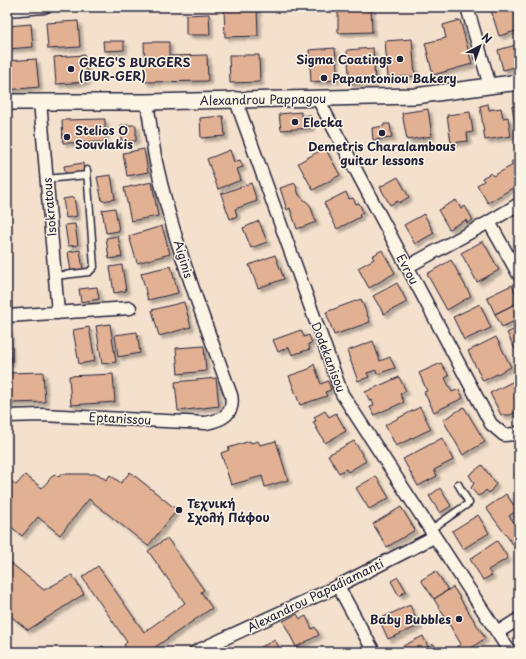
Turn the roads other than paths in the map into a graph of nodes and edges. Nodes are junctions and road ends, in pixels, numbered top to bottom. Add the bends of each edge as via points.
1 (44, 7) edge
2 (467, 7) edge
3 (7, 10) edge
4 (519, 82) edge
5 (490, 86) junction
6 (235, 98) junction
7 (318, 99) junction
8 (7, 102) edge
9 (40, 102) junction
10 (147, 102) junction
11 (46, 179) junction
12 (519, 204) edge
13 (489, 222) junction
14 (407, 267) junction
15 (519, 275) edge
16 (55, 276) junction
17 (130, 308) dead end
18 (58, 313) junction
19 (7, 316) edge
20 (229, 413) joint
21 (7, 416) edge
22 (519, 432) edge
23 (458, 484) dead end
24 (432, 533) junction
25 (338, 586) junction
26 (519, 619) edge
27 (498, 632) junction
28 (195, 652) edge
29 (374, 652) edge
30 (510, 652) edge

1 - 3 street
2 - 5 street
4 - 5 street, Alexandrou Pappagou
5 - 7 street, Alexandrou Pappagou via 415,96
6 - 7 street, Alexandrou Pappagou
6 - 10 street, Alexandrou Pappagou
6 - 24 street, Dodekanisou via 342,394
7 - 14 street, Evrou
8 - 9 street, Alexandrou Pappagou
9 - 10 street, Alexandrou Pappagou
9 - 11 street, Isokratous
10 - 20 street, Aiginis via 156,161 166,202 231,395 233,402
11 - 16 street, Isokratous
11 - 16 lane via 87,173 94,267 89,272
12 - 13 street
13 - 14 street
13 - 15 street
14 - 22 street, Evrou via 491,424 504,435
16 - 18 street, Isokratous
17 - 18 street
18 - 19 street
20 - 21 street, Eptanissou via 220,420 206,424 42,415
23 - 24 lane via 469,502
24 - 25 street, Alexandrou Papadiamanti
24 - 27 street, Dodekanisou
25 - 28 street, Alexandrou Papadiamanti
25 - 29 street
26 - 27 street
27 - 30 street, Dodekanisou

